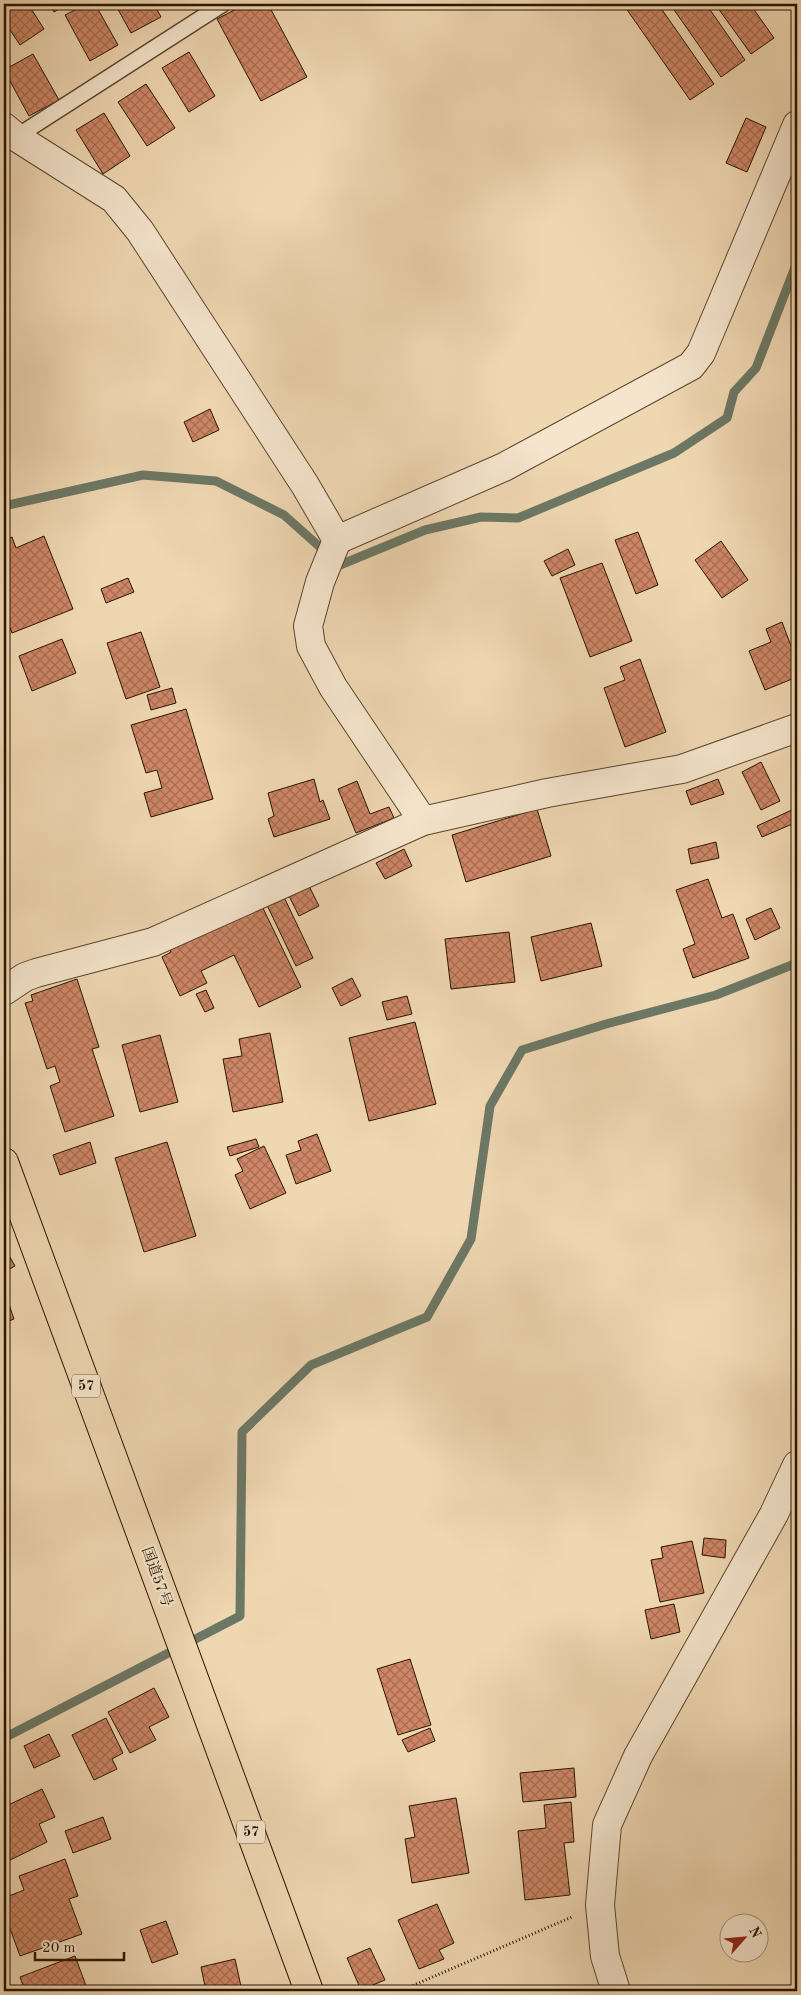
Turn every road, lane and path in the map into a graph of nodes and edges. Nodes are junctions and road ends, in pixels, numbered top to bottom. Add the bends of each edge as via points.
1 (223, 4) edge
2 (797, 125) edge
3 (10, 132) edge
4 (337, 540) junction
5 (797, 728) edge
6 (423, 821) junction
7 (4, 991) edge
8 (4, 1162) edge
9 (797, 1465) edge
10 (600, 1905) junction
11 (308, 1991) edge
12 (400, 1991) edge
13 (616, 1991) edge

1 - 3 lane
2 - 4 street via 701,353 691,366 504,467
3 - 4 street via 114,198 140,231 305,485
4 - 6 street via 320,582 308,626 311,646 333,687
5 - 6 street via 682,769 547,793
6 - 7 street via 153,942 36,973
8 - 11 highway, 国道57号 / 57
9 - 10 street via 774,1514 638,1756 607,1824
10 - 12 path
10 - 13 street via 605,1956

